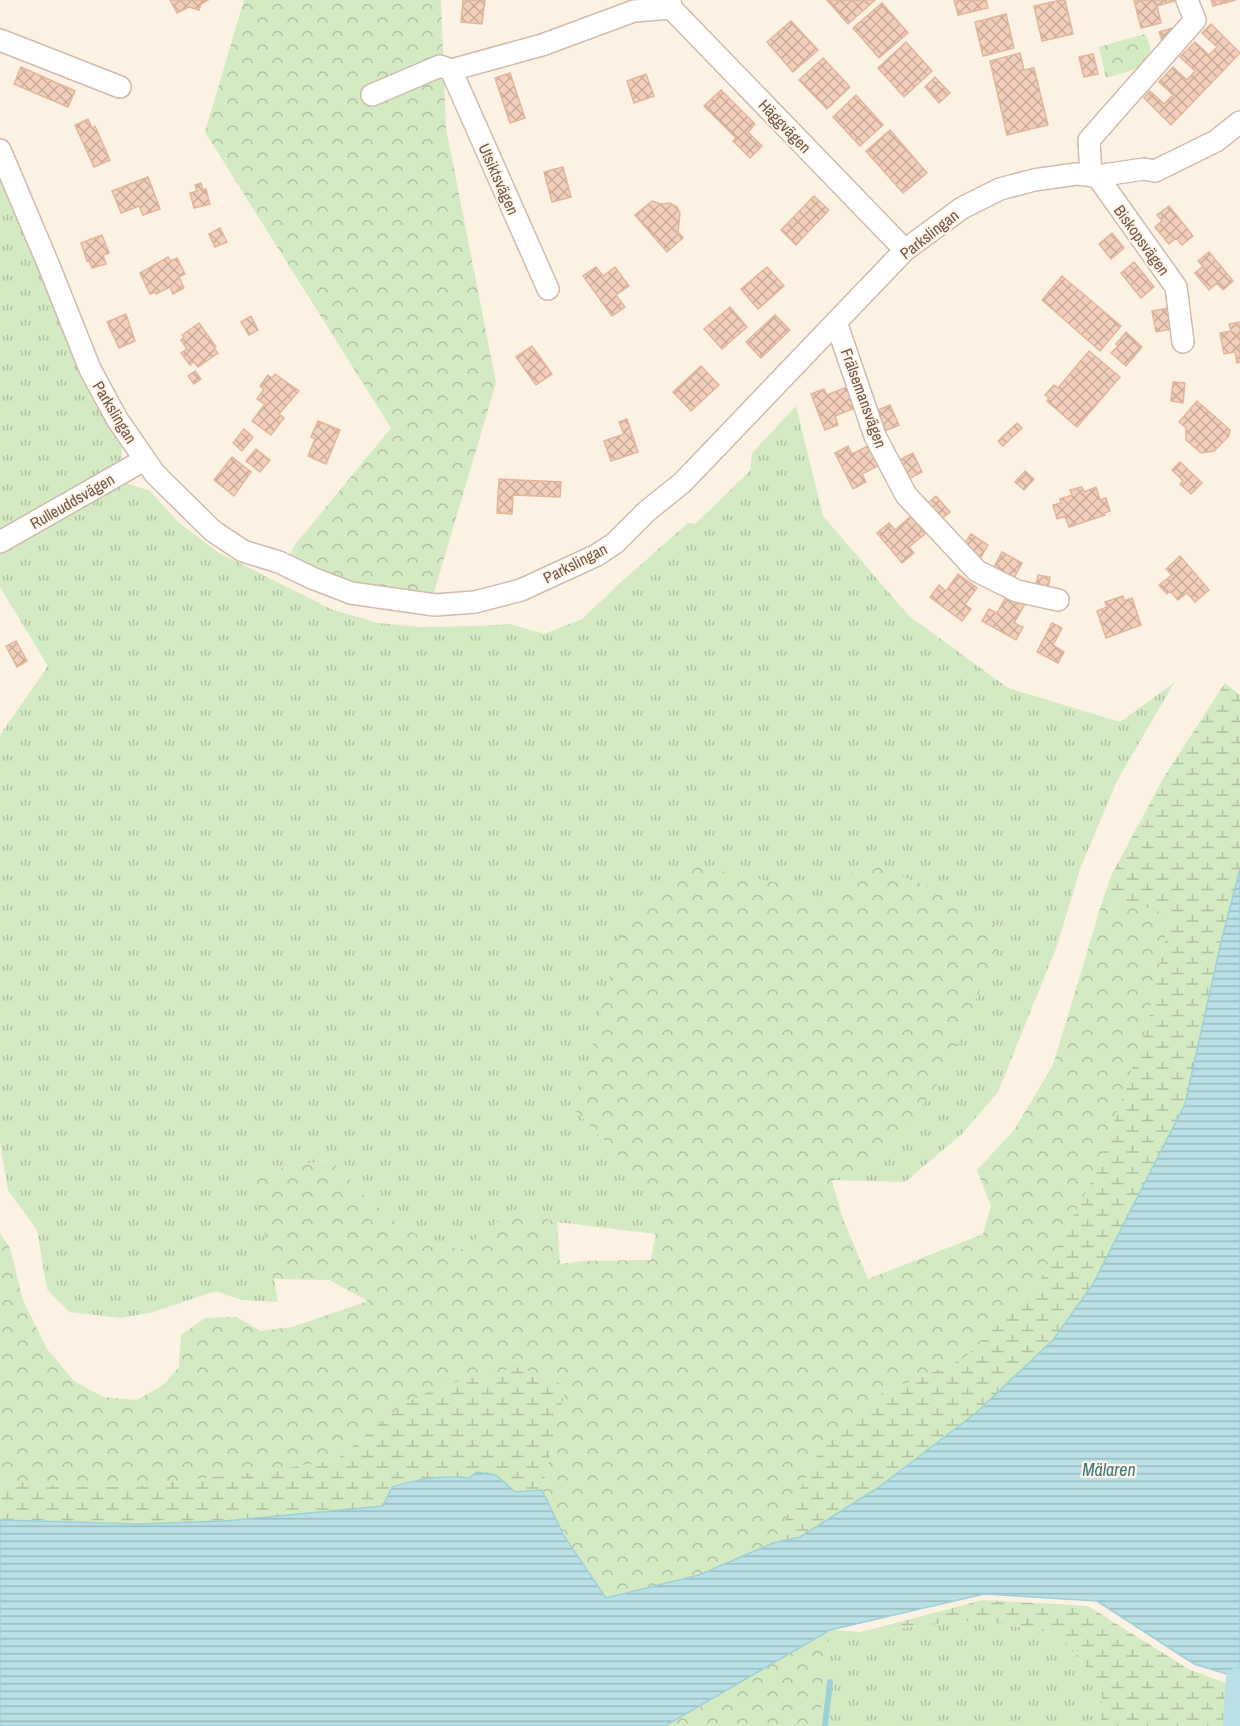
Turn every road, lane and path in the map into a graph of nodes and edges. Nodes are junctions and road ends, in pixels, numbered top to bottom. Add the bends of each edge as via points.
1 (1187, 0) edge
2 (670, 4) edge
3 (0, 40) edge
4 (451, 70) junction
5 (120, 87) dead end
6 (372, 95) dead end
7 (1240, 122) edge
8 (0, 150) edge
9 (1094, 176) junction
10 (905, 250) junction
11 (548, 289) dead end
12 (836, 322) junction
13 (1183, 342) dead end
14 (144, 460) junction
15 (0, 542) edge
16 (1058, 600) dead end

1 - 9 street via 1195,20 1089,140
2 - 4 street
2 - 10 street, Häggvägen
3 - 5 street
4 - 6 street via 440,66
4 - 11 street, Utsiktsvägen
7 - 9 street, Parkslingan via 1216,141 1155,171
8 - 14 street, Parkslingan via 90,369
9 - 10 street, Parkslingan via 1076,174 1000,189 962,208
9 - 13 street, Biskopsvägen via 1176,287
10 - 12 street, Parkslingan
12 - 14 street, Parkslingan via 682,483 615,543 521,590 475,602 435,604 351,593 243,551 180,501
12 - 16 street, Frälsemansvägen via 875,436 906,495 977,571 1017,591
14 - 15 street, Rulleuddsvägen

